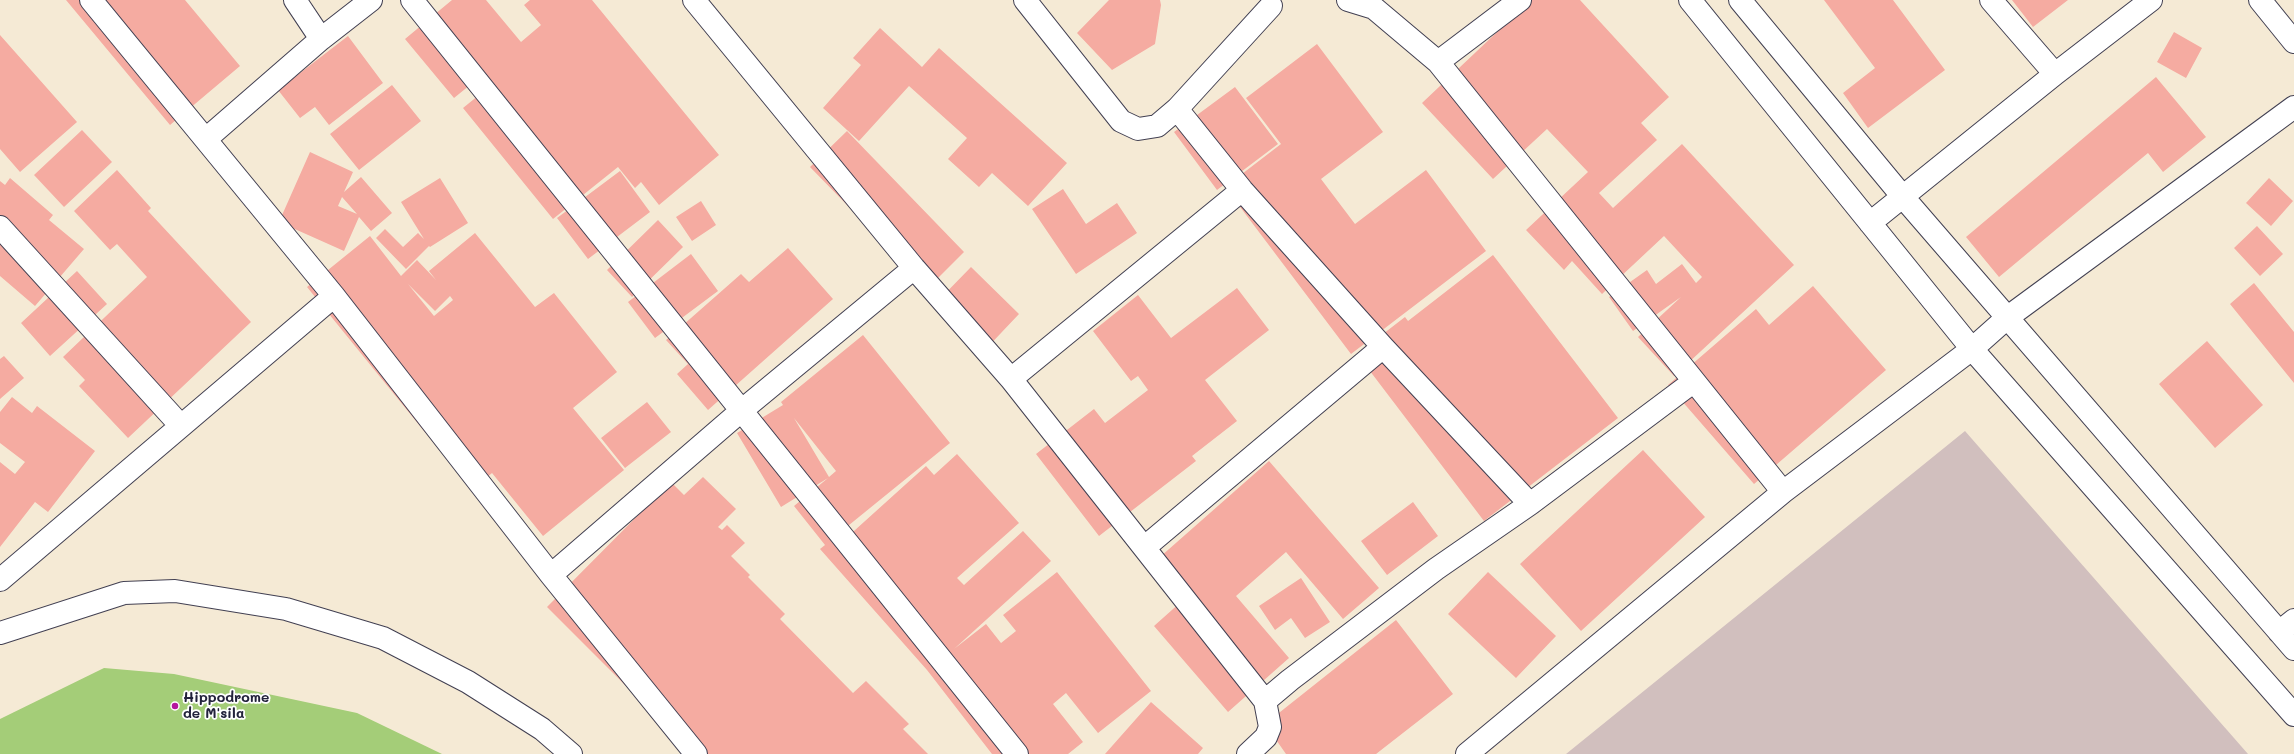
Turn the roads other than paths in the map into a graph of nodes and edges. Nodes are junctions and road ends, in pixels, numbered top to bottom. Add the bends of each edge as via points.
1 (91, 0) edge
2 (296, 0) edge
3 (371, 0) edge
4 (412, 0) edge
5 (694, 0) edge
6 (1025, 0) edge
7 (1348, 0) edge
8 (1520, 0) edge
9 (1690, 0) edge
10 (1740, 0) edge
11 (1991, 0) edge
12 (2151, 0) edge
13 (2260, 0) edge
14 (1273, 2) edge
15 (321, 39) junction
16 (2294, 42) edge
17 (1438, 62) junction
18 (2055, 74) junction
19 (2294, 107) edge
20 (1177, 109) junction
21 (206, 139) junction
22 (1242, 190) junction
23 (1903, 197) junction
24 (1870, 223) junction
25 (0, 227) edge
26 (914, 268) junction
27 (334, 296) junction
28 (2008, 317) junction
29 (1383, 347) junction
30 (1972, 349) junction
31 (1011, 379) junction
32 (1693, 382) junction
33 (741, 411) junction
34 (181, 426) junction
35 (1783, 492) junction
36 (1530, 504) junction
37 (1145, 547) junction
38 (3, 570) edge
39 (551, 575) junction
40 (2287, 626) edge
41 (0, 633) edge
42 (2294, 649) edge
43 (1265, 701) junction
44 (2294, 716) edge
45 (571, 754) edge
46 (696, 754) edge
47 (1017, 754) edge
48 (1248, 754) edge
49 (1467, 754) edge

1 - 21 street
2 - 15 street
3 - 15 street
4 - 33 street
5 - 26 street
6 - 20 street via 1120,121 1138,129 1157,126
7 - 17 street via 1374,8
8 - 17 street
9 - 24 street
10 - 23 street
11 - 18 street
12 - 18 street
13 - 16 street
14 - 20 street
15 - 21 street
17 - 32 street
18 - 23 street
19 - 28 street
20 - 22 street
21 - 27 street
22 - 29 street
22 - 31 street
23 - 24 street
23 - 28 street
24 - 30 street
25 - 34 street
26 - 31 street
26 - 33 street
27 - 34 street
27 - 39 street
28 - 30 street
28 - 40 street
29 - 36 street
29 - 37 street
30 - 35 street
30 - 44 street
31 - 37 street
32 - 35 street
32 - 36 street
33 - 39 street
33 - 47 street
34 - 38 street
35 - 49 street
36 - 43 street via 1436,569
37 - 43 street
39 - 46 street
40 - 42 street
41 - 45 street via 124,593 175,590 286,609 383,638 454,674 542,729
43 - 48 street via 1270,727 1266,737

